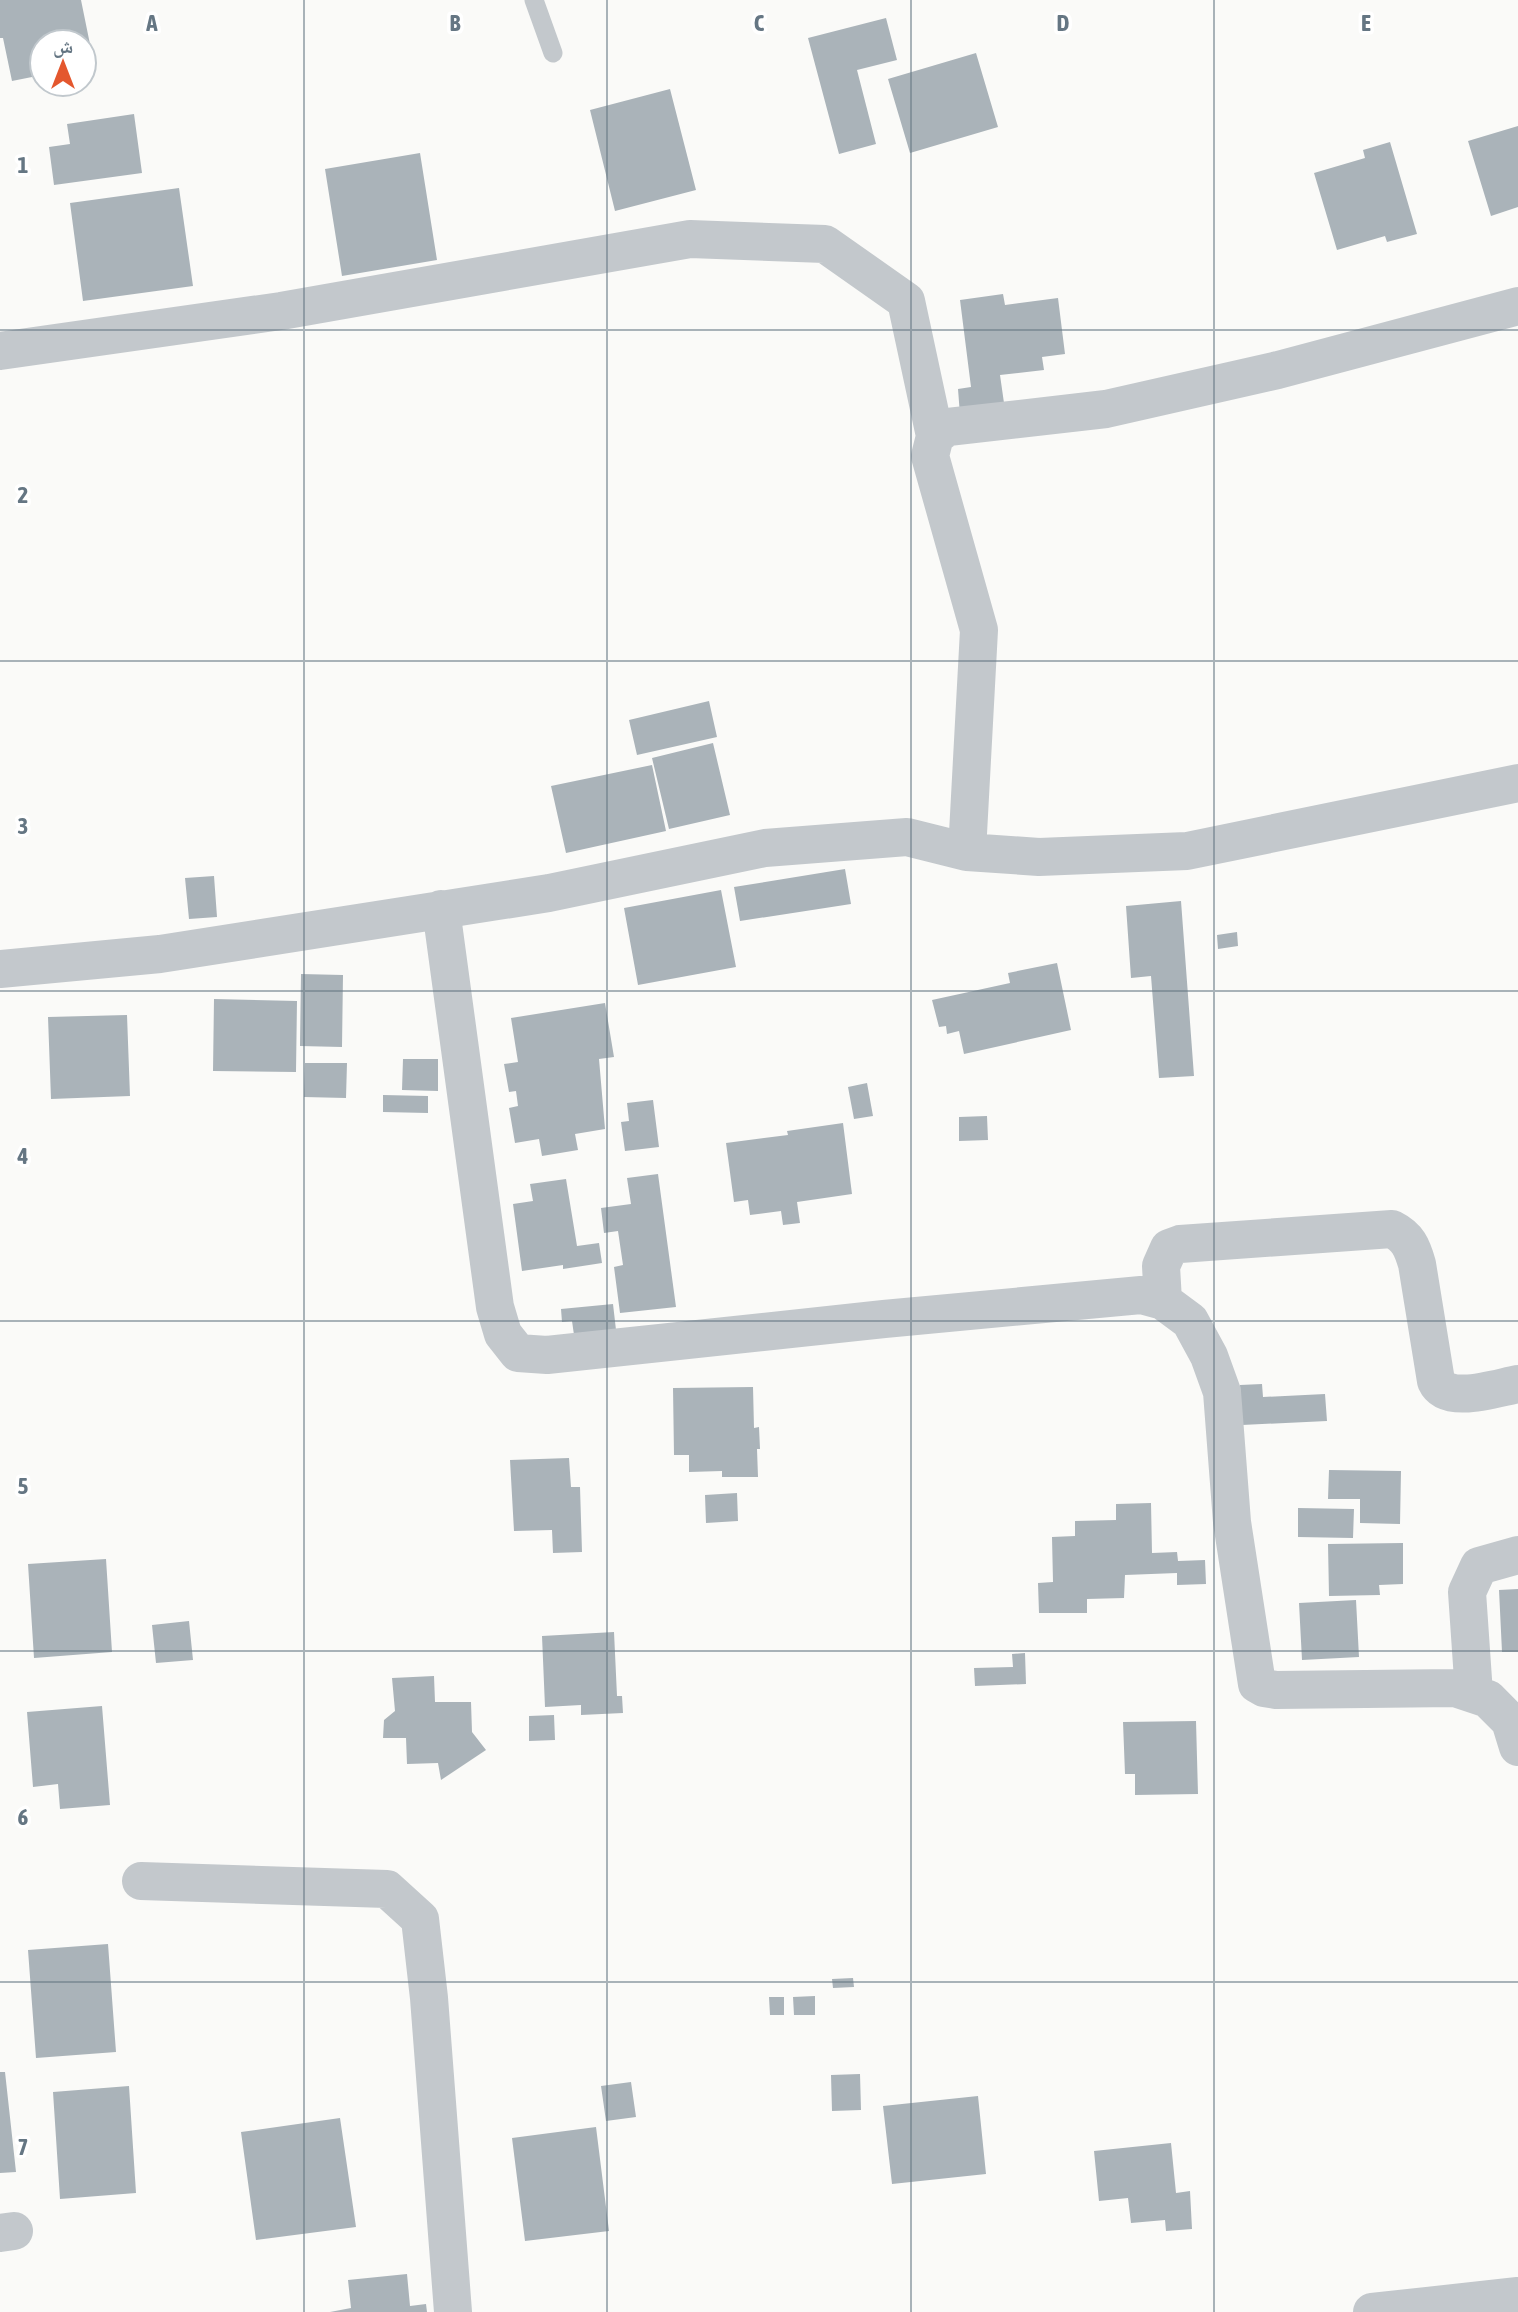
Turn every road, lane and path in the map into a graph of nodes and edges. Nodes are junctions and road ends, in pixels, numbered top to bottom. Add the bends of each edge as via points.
1 (534, 0) edge
2 (552, 53) dead end
3 (1518, 306) edge
4 (0, 351) edge
5 (935, 436) junction
6 (1518, 783) edge
7 (967, 852) junction
8 (441, 909) junction
9 (0, 969) edge
10 (1163, 1301) junction
11 (1518, 1384) edge
12 (1518, 1555) edge
13 (1474, 1694) junction
14 (1518, 1746) edge
15 (141, 1881) dead end
16 (1518, 2297) edge
17 (453, 2312) edge
18 (1373, 2312) edge

1 - 2 lane
3 - 5 street via 1278,370 1106,409 948,427
4 - 5 street via 281,311 690,239 825,244 905,301
5 - 7 street via 930,456 979,630
6 - 7 street via 1187,851 1039,857
7 - 8 street via 907,837 765,848 549,893
8 - 9 street via 160,954
8 - 10 street via 495,1307 503,1334 518,1353 547,1355 1141,1295
10 - 11 street via 1161,1266 1169,1248 1180,1244 1392,1229 1412,1245 1439,1388 1462,1394
10 - 13 street via 1190,1321 1222,1392 1232,1522 1257,1684 1276,1690 1455,1688
12 - 13 street via 1479,1566 1467,1592
13 - 14 street via 1488,1699 1510,1721
15 - 17 street via 387,1889 420,1919
16 - 18 street

